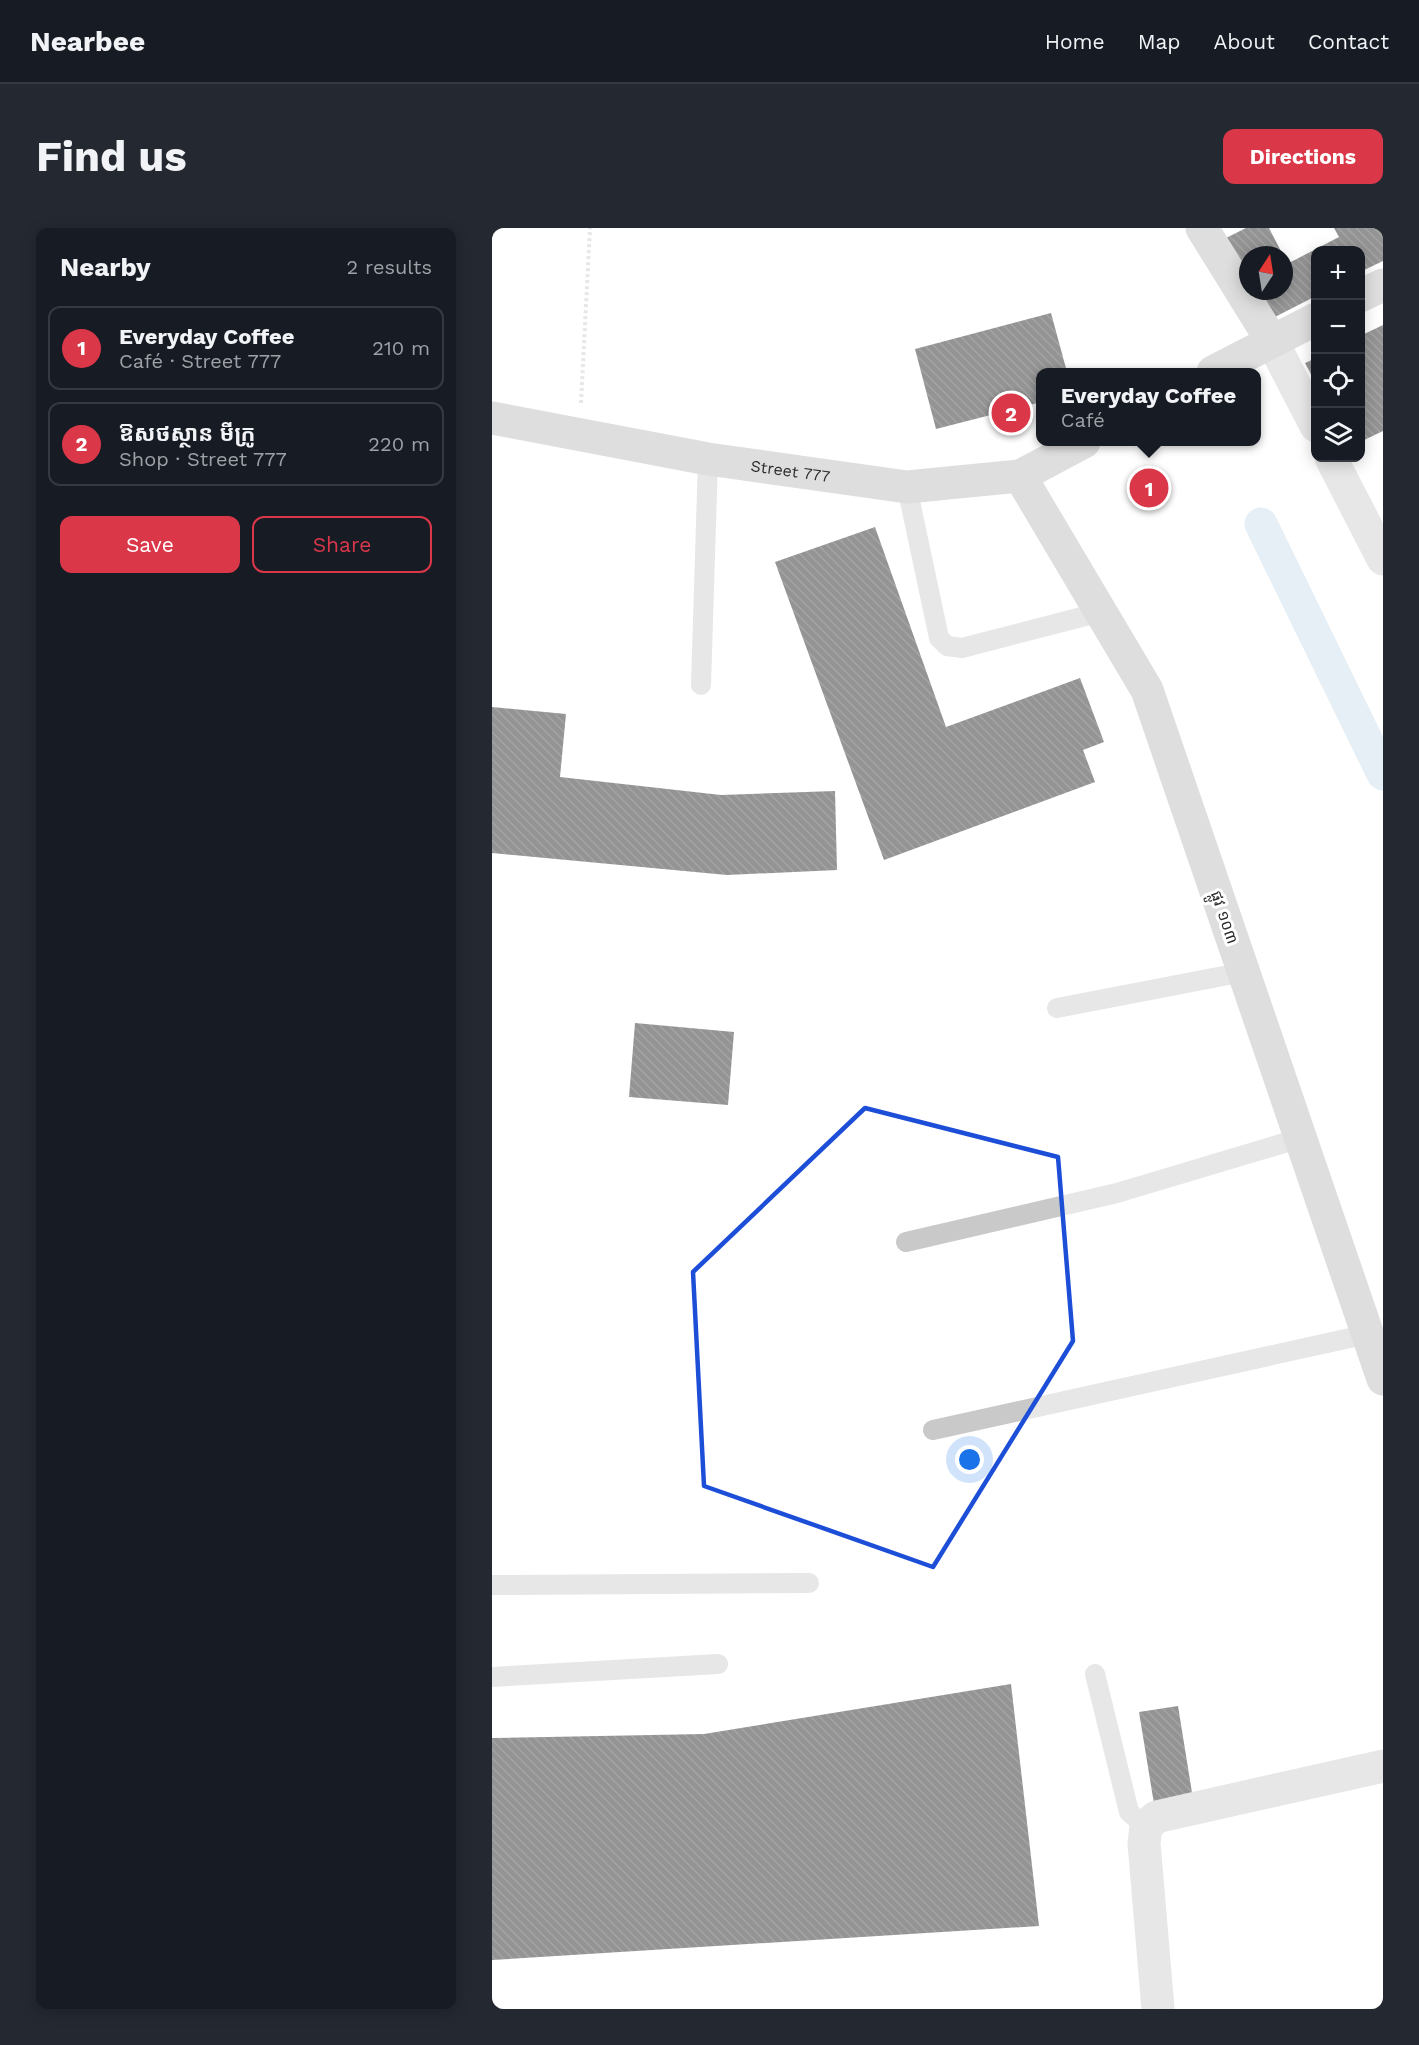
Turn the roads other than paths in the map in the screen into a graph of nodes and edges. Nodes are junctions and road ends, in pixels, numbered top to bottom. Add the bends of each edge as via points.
1 (1202, 228) edge
2 (1383, 285) edge
3 (1365, 294) edge
4 (1311, 322) edge
5 (1272, 341) junction
6 (1221, 368) edge
7 (1311, 416) edge
8 (492, 418) edge
9 (1075, 446) edge
10 (708, 459) junction
11 (1333, 462) edge
12 (1020, 476) junction
13 (907, 487) junction
14 (1383, 559) edge
15 (1101, 612) junction
16 (700, 685) dead end
17 (1244, 972) junction
18 (1057, 1008) dead end
19 (1301, 1138) junction
20 (906, 1242) dead end
21 (1368, 1334) junction
22 (1383, 1379) edge
23 (933, 1430) dead end
24 (809, 1583) dead end
25 (492, 1585) edge
26 (718, 1664) dead end
27 (1095, 1674) dead end
28 (492, 1677) edge
29 (1383, 1766) edge
30 (1146, 1827) junction
31 (1158, 2009) edge

1 - 5 street
2 - 3 street
4 - 5 street
5 - 6 street
5 - 7 street
8 - 10 street, Street 777
9 - 12 street, Street 777
10 - 13 street, Street 777
10 - 16 lane
11 - 14 street
12 - 13 street, Street 777
12 - 15 street, ផ្លូវ ១០៣
13 - 15 lane via 939,638 947,646 962,648
15 - 17 street, ផ្លូវ ១០៣ via 1147,690
17 - 18 lane
17 - 19 street, ផ្លូវ ១០៣
19 - 20 lane via 1117,1193
19 - 21 street, ផ្លូវ ១០៣
21 - 22 street, ផ្លូវ ១០៣
21 - 23 lane
24 - 25 lane
26 - 28 lane
27 - 30 lane via 1129,1812
29 - 30 street via 1156,1817
30 - 31 street via 1144,1843

